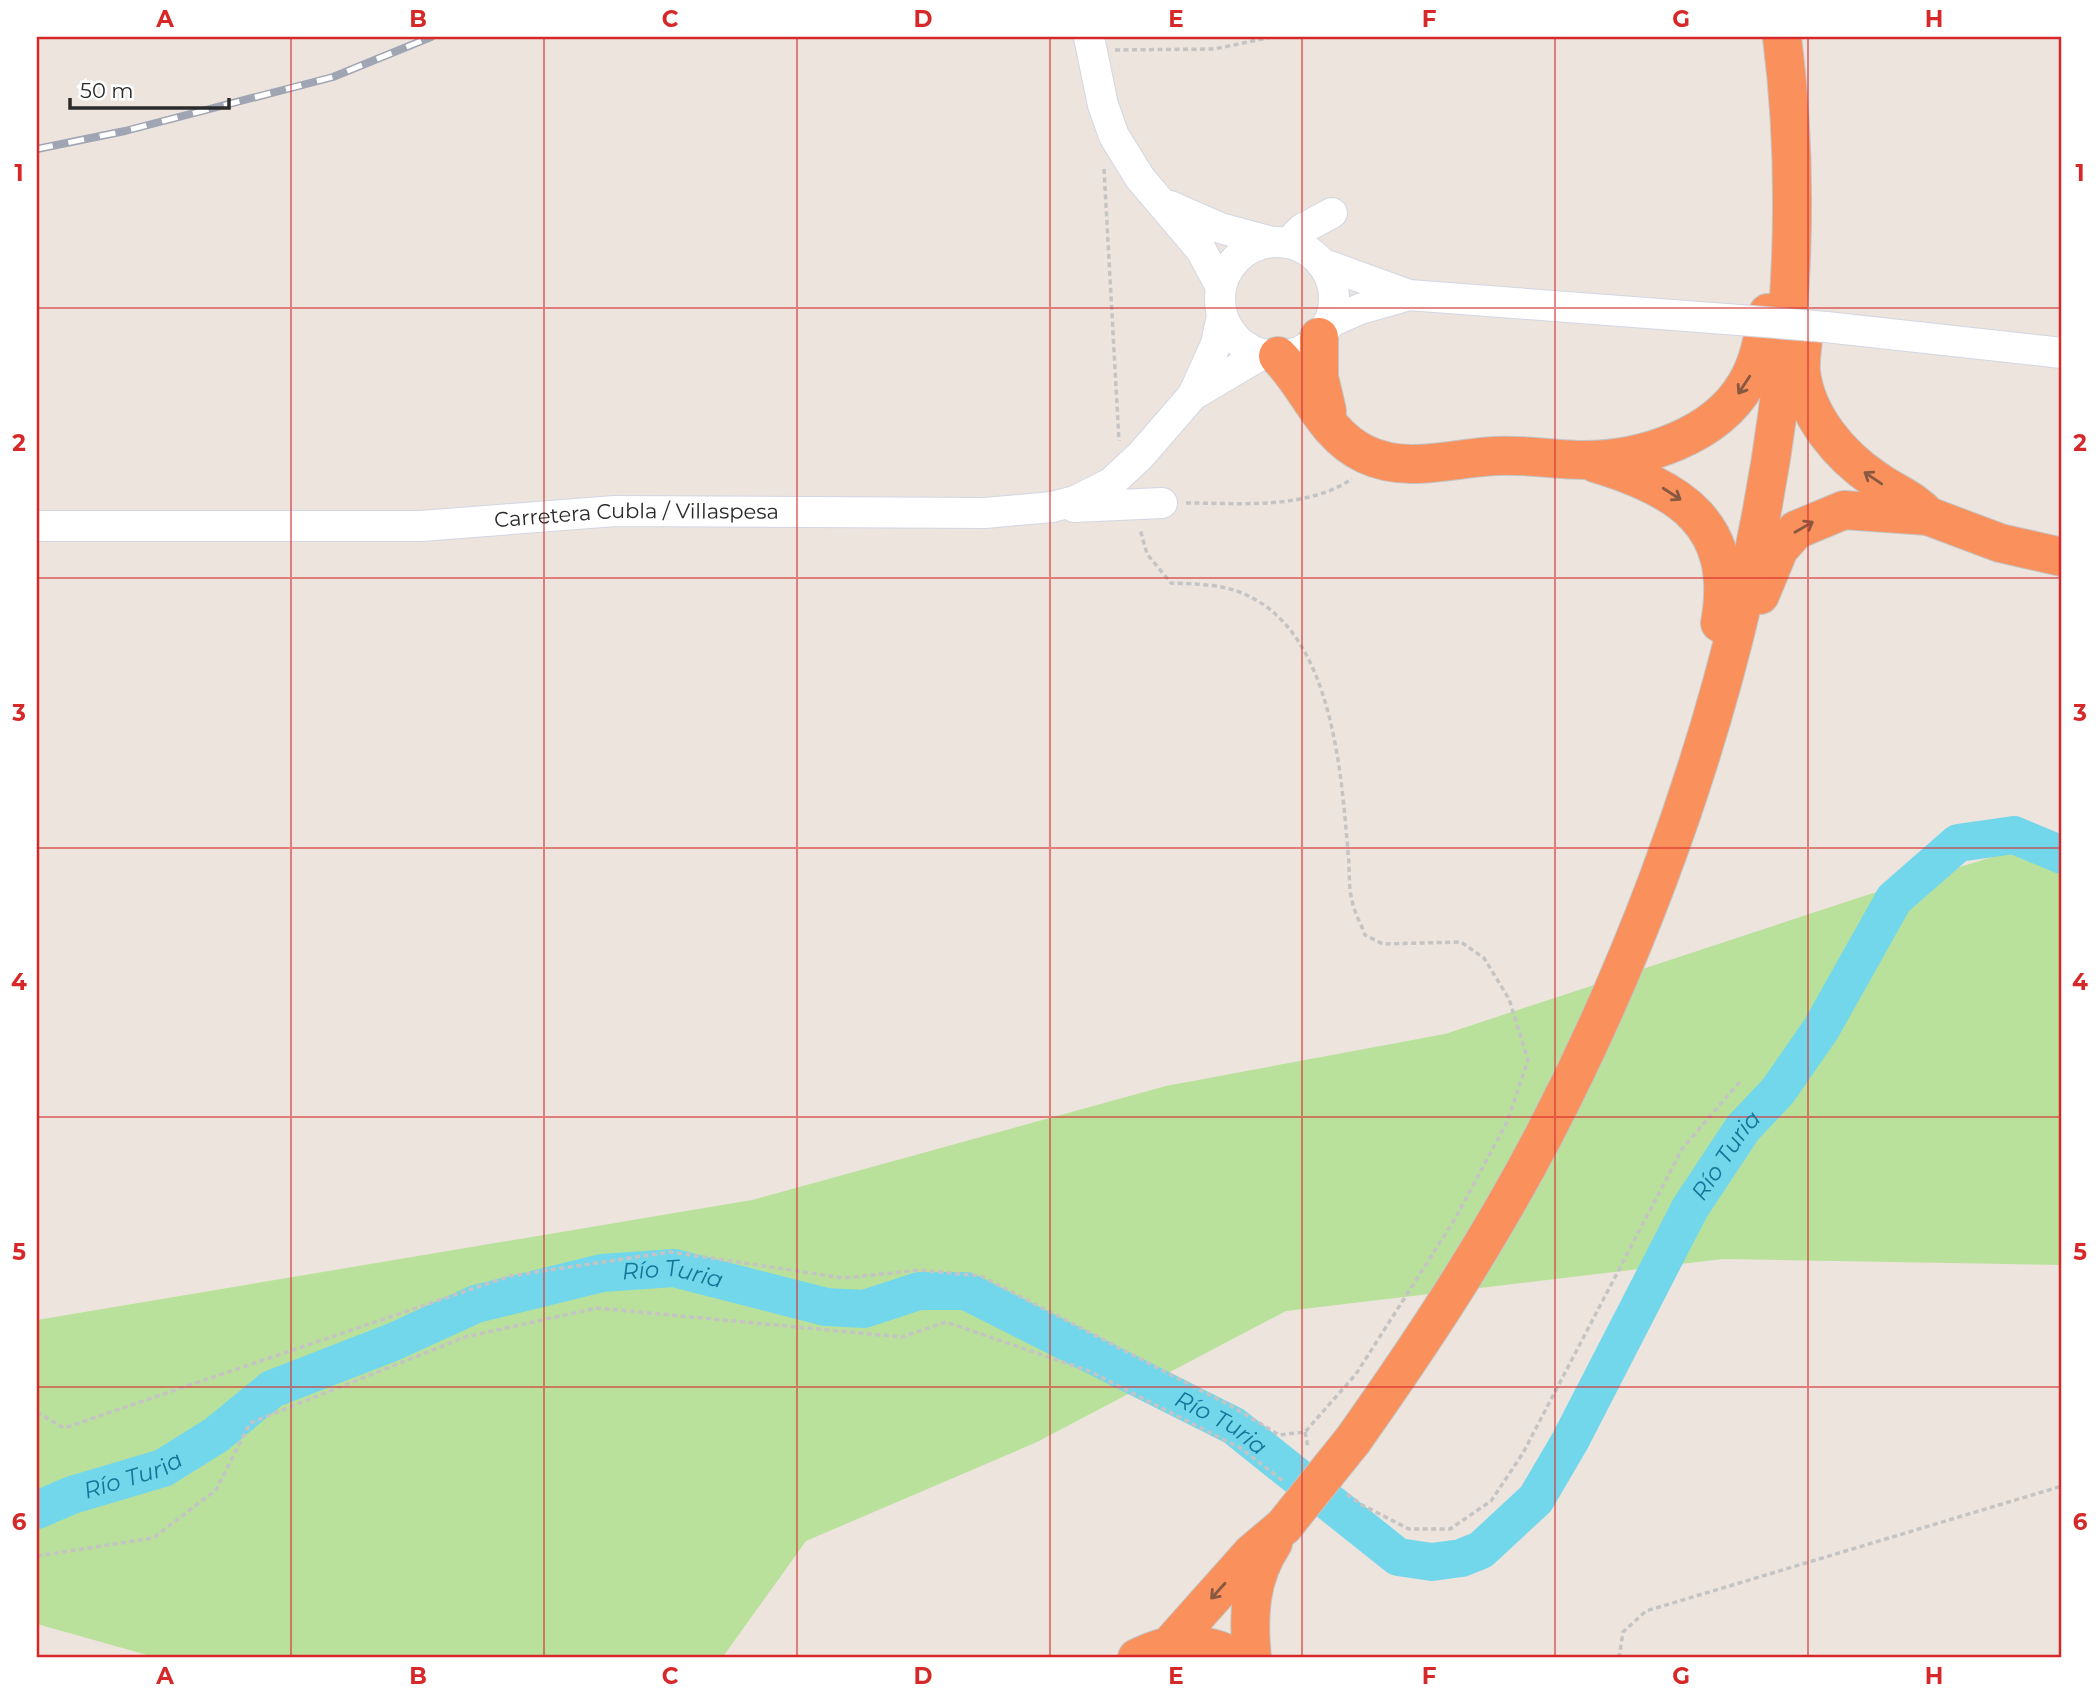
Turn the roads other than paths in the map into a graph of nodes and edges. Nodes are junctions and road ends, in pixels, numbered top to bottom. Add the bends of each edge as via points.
1 (1783, 37) edge
2 (1090, 43) edge
3 (1787, 78) junction
4 (1164, 203) junction
5 (1332, 213) dead end
6 (1280, 242) junction
7 (1321, 263) junction
8 (1221, 287) junction
9 (1409, 295) junction
10 (1222, 316) junction
11 (1324, 330) junction
12 (2062, 354) edge
13 (1270, 355) junction
14 (1193, 395) junction
15 (1332, 426) junction
16 (1587, 460) junction
17 (1163, 503) road end
18 (1052, 507) junction
19 (1928, 516) junction
20 (37, 526) edge
21 (2062, 557) edge
22 (1712, 717) junction
23 (1683, 806) junction
24 (1284, 1526) junction
25 (1153, 1652) edge
26 (1236, 1658) edge
27 (1252, 1658) edge

1 - 3 highway
19 -> 1 highway via 1916,503 1864,472 1836,446 1816,414 1801,373 1806,261 1802,109
2 - 4 street via 1108,121 1140,178
3 -> 16 highway via 1778,124 1770,309 1746,385 1706,425 1674,443
3 - 22 highway via 1791,262 1778,413 1751,564
4 - 6 street via 1220,228
4 - 8 street via 1201,250
5 - 6 street
6 - 7 street via 1310,252
6 - 8 street via 1256,245 1237,258
7 - 9 street
7 - 11 street via 1334,297
8 - 10 street
9 - 11 street via 1360,309
9 - 12 street, bridge via 1826,327
10 - 13 street via 1238,341
10 - 14 street, Carretera Cubla / Villaspesa via 1213,352
11 - 13 street via 1298,352
11 - 15 highway via 1319,377
13 - 14 street, Carretera Cubla / Villaspesa
13 - 15 highway
14 - 18 street, Carretera Cubla / Villaspesa via 1124,473 1084,497
15 - 16 highway via 1352,447 1371,457 1405,464 1507,455
16 -> 23 highway via 1676,495 1700,519 1716,553 1723,587 1721,616
17 - 18 street
18 - 20 street, Carretera Cubla / Villaspesa via 985,513 615,511 464,525
19 - 21 highway via 2000,543
22 -> 19 highway via 1766,574 1796,530 1844,510
22 - 23 highway
23 - 24 highway, bridge via 1598,1026 1545,1134 1458,1284 1353,1440
24 -> 25 highway
24 - 27 highway via 1264,1557 1254,1587 1248,1616
25 - 26 highway via 1206,1646

